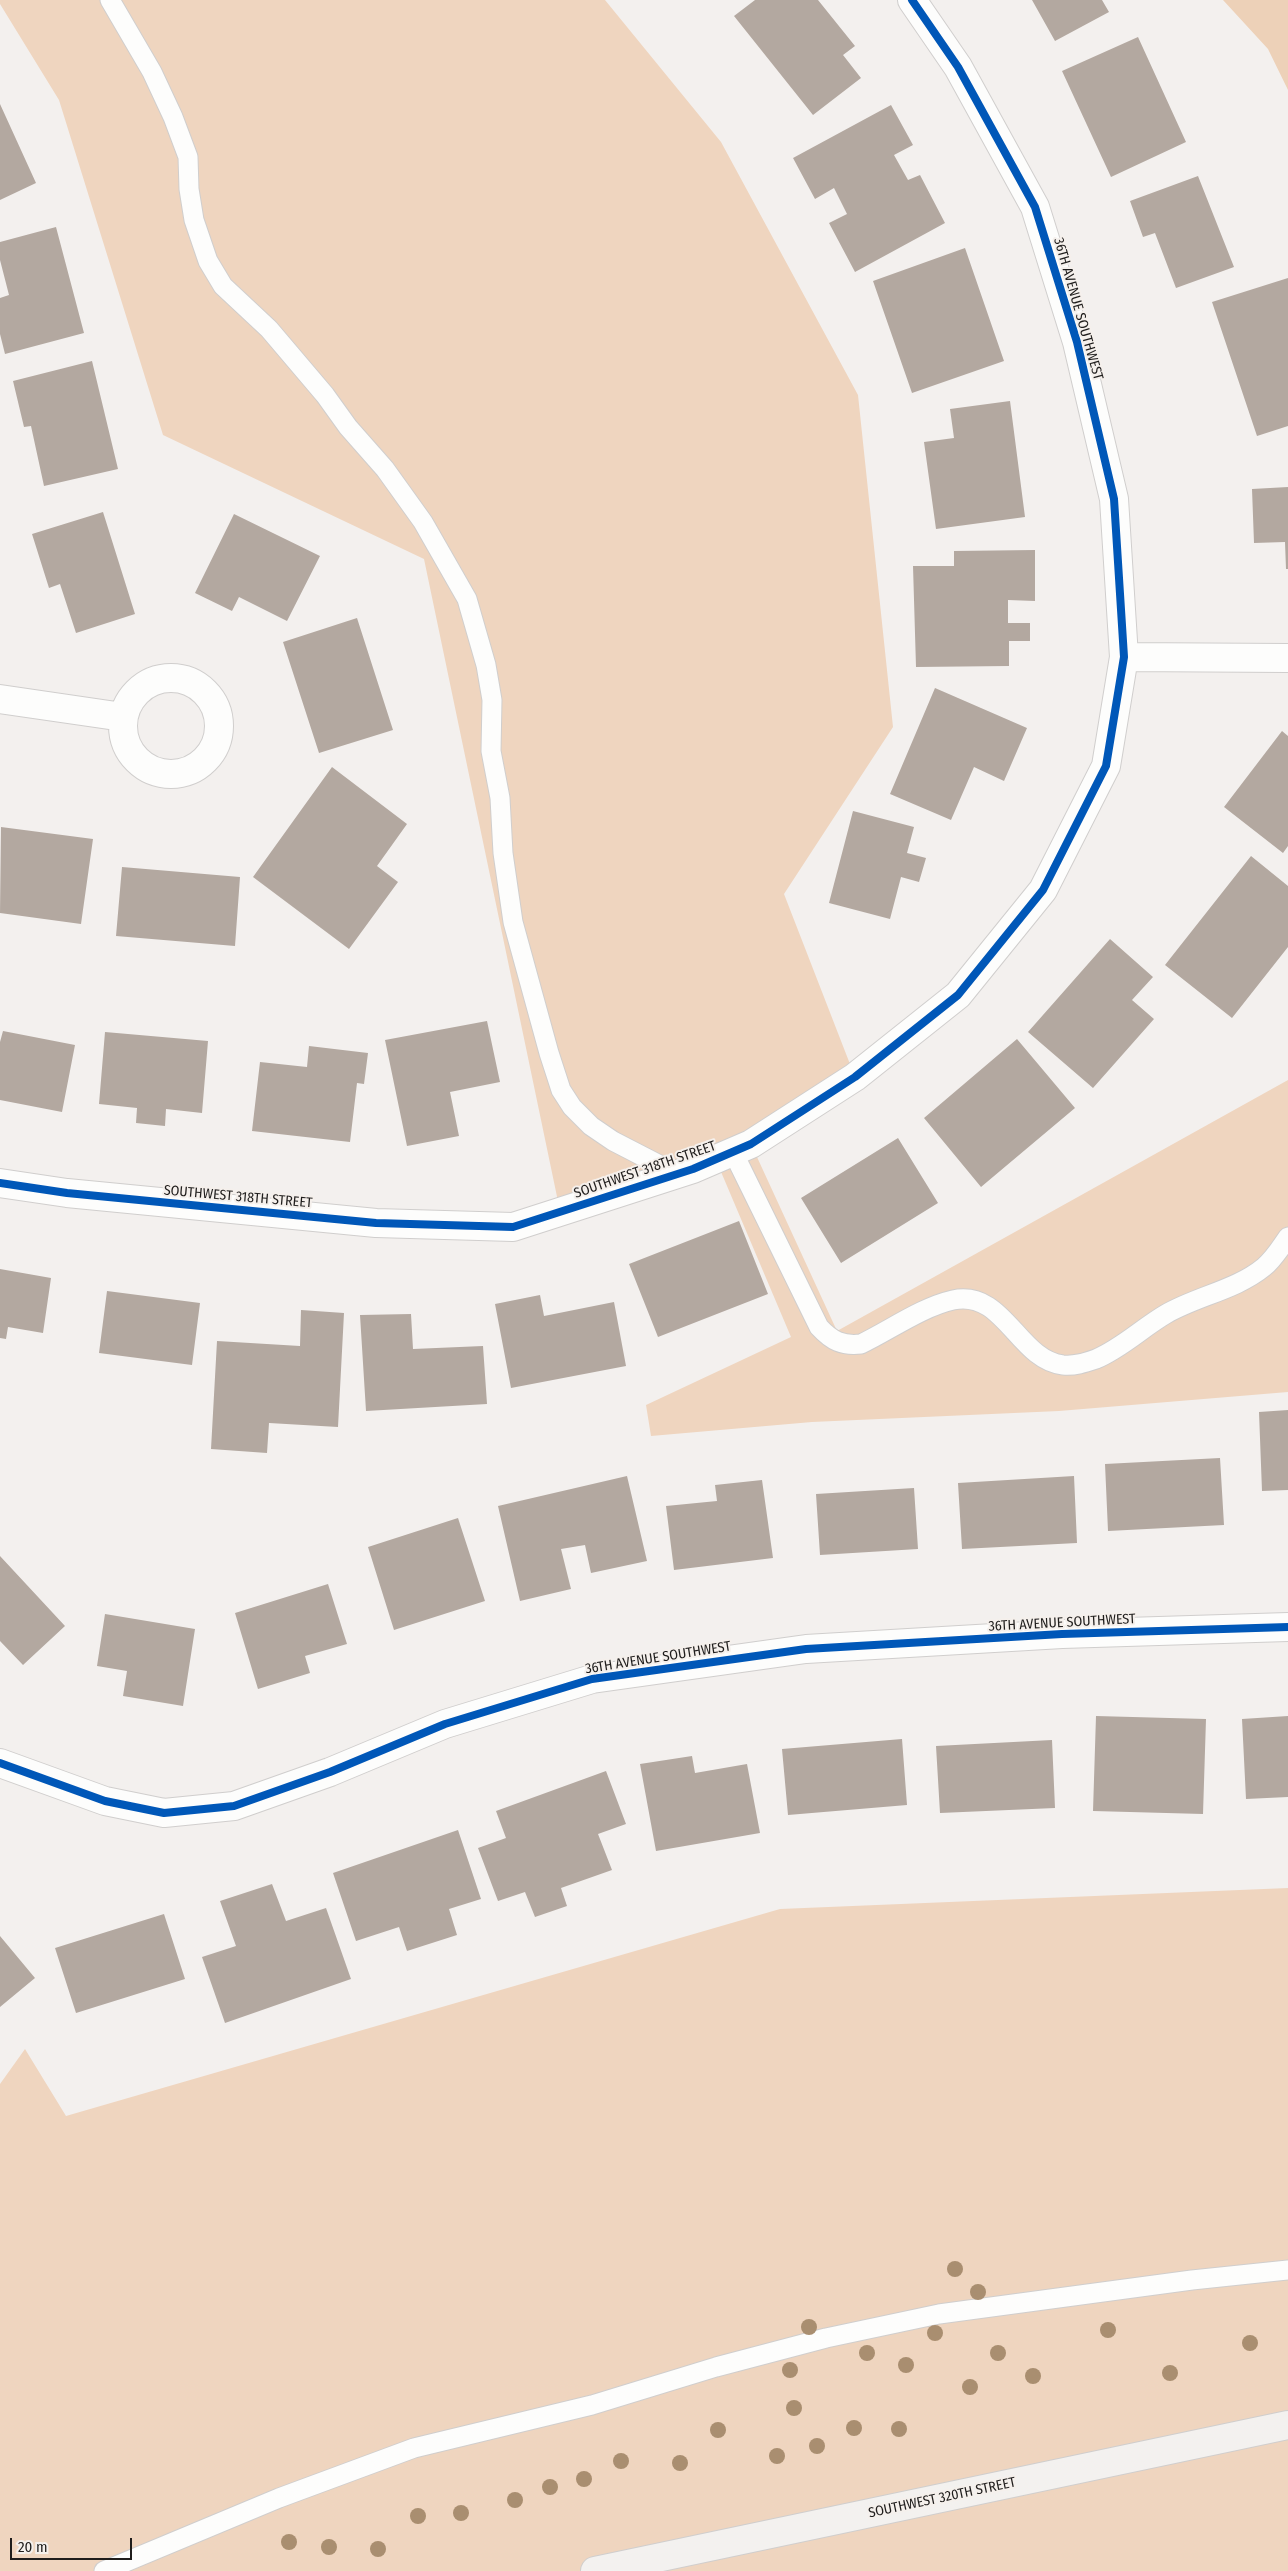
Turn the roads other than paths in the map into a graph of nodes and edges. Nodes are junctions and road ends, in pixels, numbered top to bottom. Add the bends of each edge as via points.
1 (110, 0) edge
2 (912, 0) edge
3 (1124, 657) junction
4 (1288, 658) edge
5 (0, 699) edge
6 (123, 717) dead end
7 (733, 1152) junction
8 (677, 1174) junction
9 (0, 1183) edge
10 (1288, 1237) edge
11 (1288, 1626) edge
12 (0, 1763) edge
13 (1288, 2270) edge
14 (1288, 2425) edge
15 (104, 2571) edge
16 (595, 2571) edge

1 - 8 lane via 148,65 173,117 188,157 194,220 208,261 223,286 269,329 385,469 424,522 467,599 486,665 492,700 492,751 513,922 561,1090 590,1126
2 - 3 street, 36TH AVENUE SOUTHWEST via 958,67 1035,207 1077,342 1114,499
3 - 4 street
3 - 7 street, SOUTHWEST 318TH STREET via 1106,766 1043,890 958,995 856,1077 751,1144
5 - 6 street
7 - 8 street, SOUTHWEST 318TH STREET
7 - 10 lane via 819,1327 847,1346 867,1341 939,1304 956,1299 969,1300 993,1310 1041,1356 1060,1364 1079,1365 1121,1345 1167,1313 1242,1281 1265,1266
8 - 9 street, SOUTHWEST 318TH STREET via 513,1227 376,1223 105,1197
11 - 12 street, 36TH AVENUE SOUTHWEST via 1062,1634 806,1649 592,1679 445,1724 330,1772 234,1806 164,1813 105,1801
13 - 15 lane via 939,2314 826,2338 592,2405 414,2448 279,2498
14 - 16 main road, SOUTHWEST 320TH STREET

